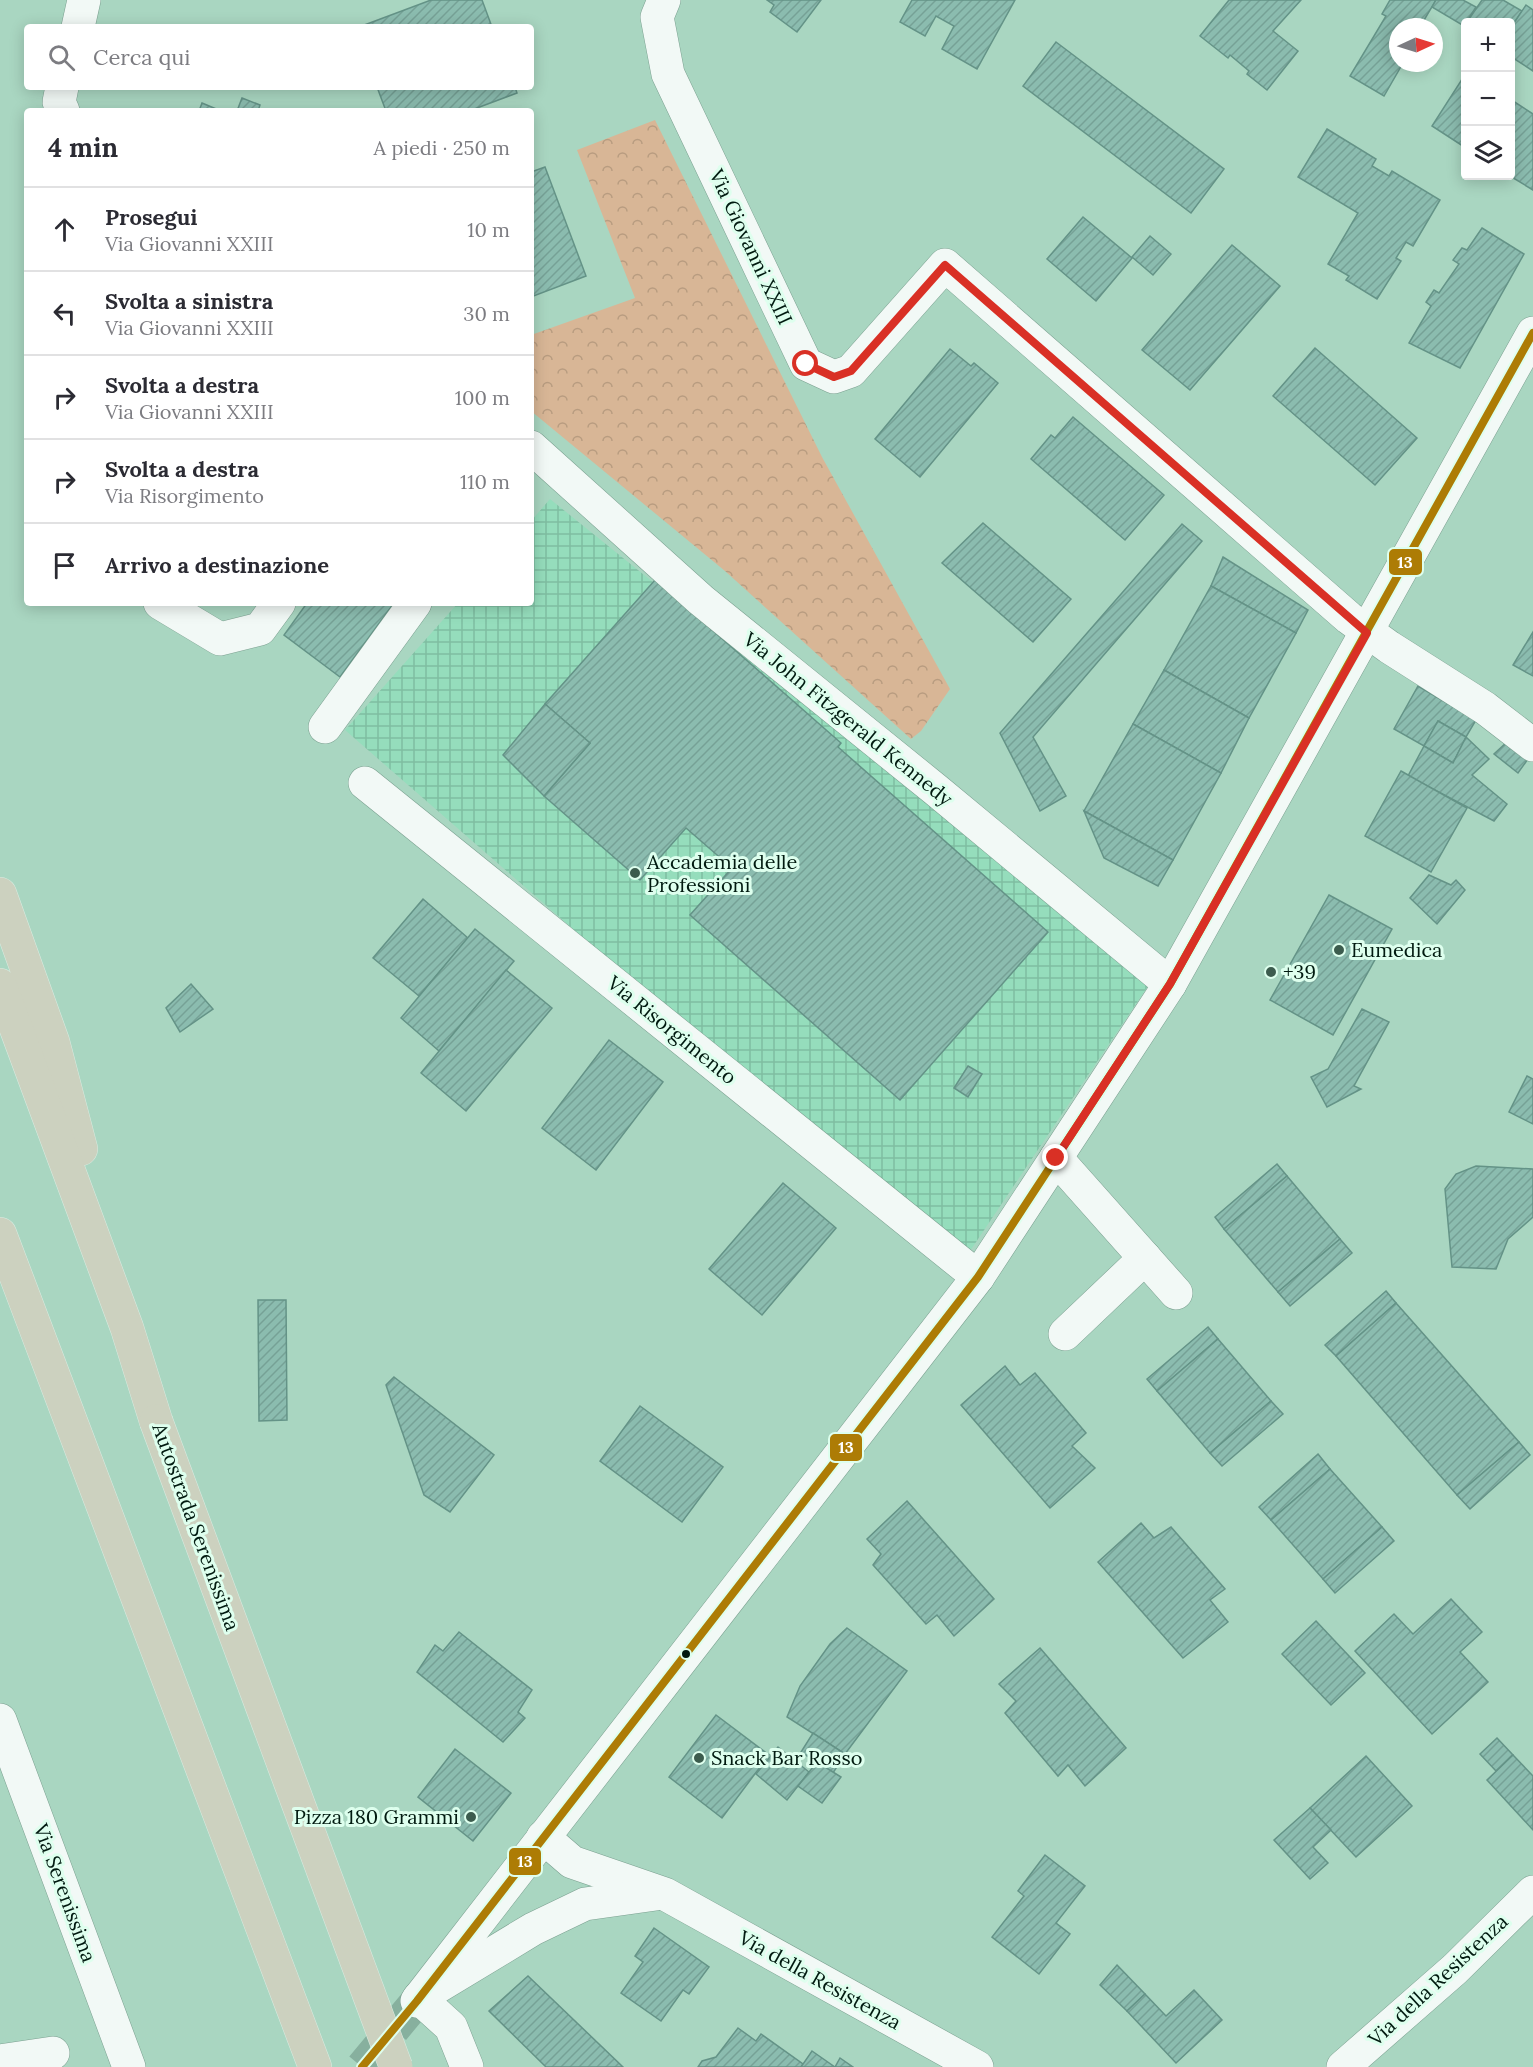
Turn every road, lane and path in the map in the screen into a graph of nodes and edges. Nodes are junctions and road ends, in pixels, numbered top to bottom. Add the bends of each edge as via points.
1 (84, 0) edge
2 (664, 0) edge
3 (79, 24) edge
4 (61, 90) edge
5 (61, 108) edge
6 (1533, 333) edge
7 (534, 450) edge
8 (165, 606) edge
9 (277, 606) edge
10 (413, 606) edge
11 (1367, 633) junction
12 (325, 727) dead end
13 (1533, 745) edge
14 (365, 783) dead end
15 (0, 894) edge
16 (1170, 984) junction
17 (0, 985) edge
18 (1056, 1158) junction
19 (0, 1234) edge
20 (1145, 1258) junction
21 (978, 1277) junction
22 (0, 1292) edge
23 (1176, 1293) dead end
24 (127, 1328) junction
25 (1065, 1334) dead end
26 (113, 1534) junction
27 (0, 1720) edge
28 (543, 1838) junction
29 (1533, 1892) edge
30 (662, 1893) junction
31 (418, 2000) junction
32 (53, 2054) dead end
33 (0, 2061) edge
34 (129, 2067) edge
35 (315, 2067) edge
36 (396, 2067) edge
37 (467, 2067) edge
38 (977, 2067) edge
39 (1343, 2067) edge

1 - 3 street
2 - 11 street, Via Giovanni XXIII via 657,17 668,74 806,364 834,377 851,371 945,265
4 - 5 street via 58,102
6 - 11 street
7 - 16 street, Via John Fitzgerald Kennedy via 701,600
8 - 9 street via 220,639 260,629
10 - 12 street
11 - 13 street via 1485,708
11 - 16 street
14 - 21 street, Via Risorgimento
15 - 24 highway via 53,1042
16 - 18 street
17 - 24 highway, Autostrada Serenissima
18 - 20 street
18 - 21 street
19 - 26 highway
20 - 23 street
20 - 25 street
21 - 28 street
22 - 26 highway
24 - 36 highway, Autostrada Serenissima, bridge via 156,1421
26 - 35 highway
27 - 34 street, Via Serenissima
28 - 30 street, Via della Resistenza via 572,1862
28 - 31 street
29 - 39 street, Via della Resistenza via 1455,1970
30 - 31 street via 585,1904 533,1929
30 - 38 street, Via della Resistenza
31 - 37 street via 451,2027
32 - 33 street

